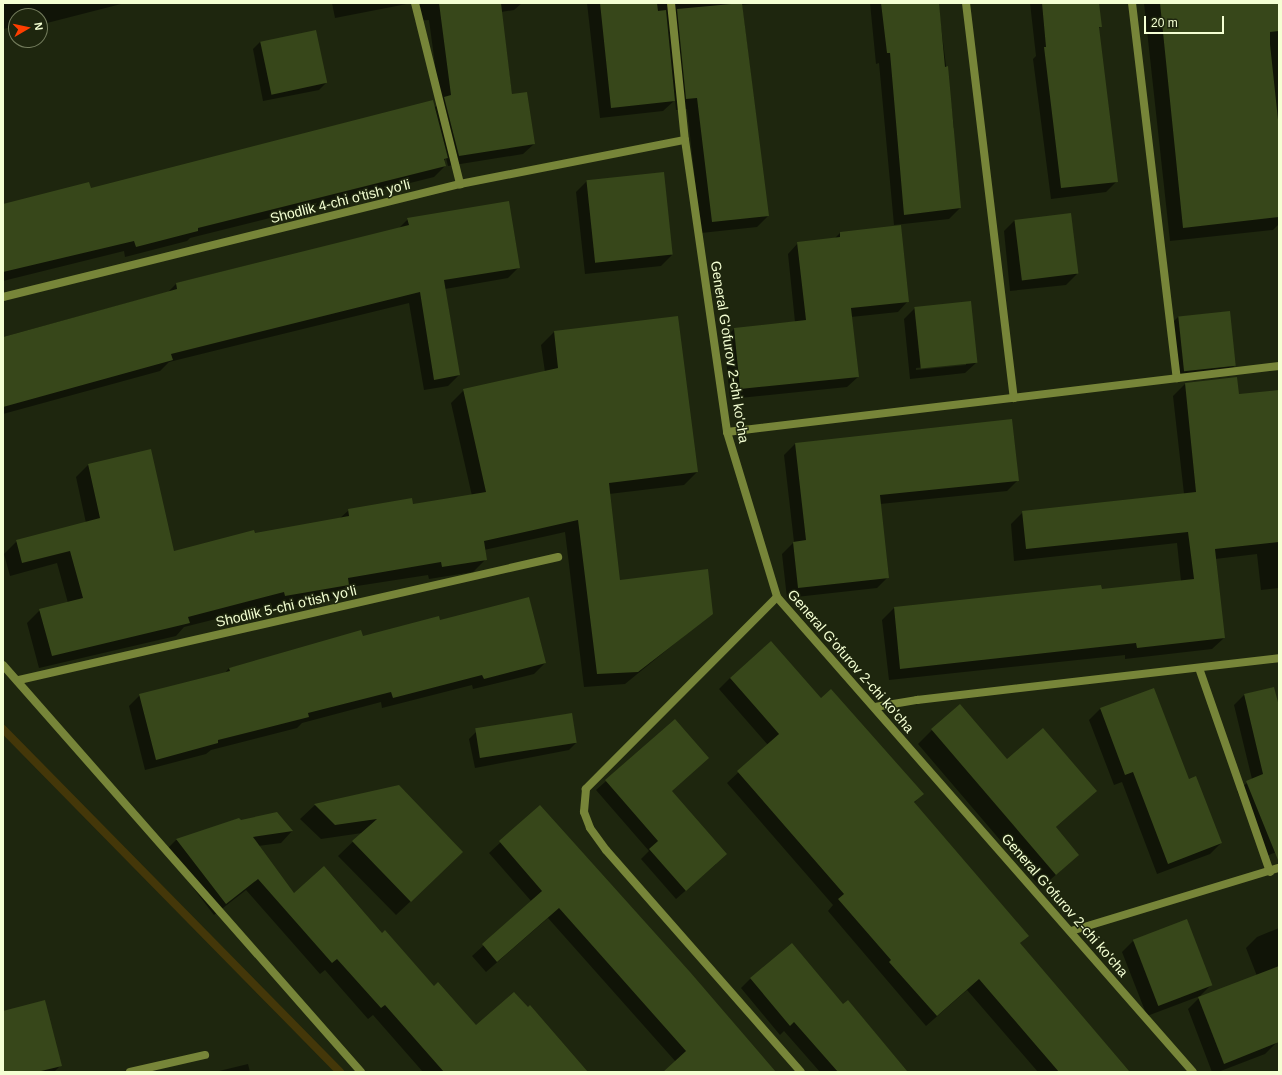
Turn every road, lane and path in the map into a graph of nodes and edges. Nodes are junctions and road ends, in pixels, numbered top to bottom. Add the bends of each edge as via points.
1 (414, 3) edge
2 (671, 3) edge
3 (966, 3) edge
4 (1132, 3) edge
5 (685, 140) junction
6 (460, 184) junction
7 (3, 297) edge
8 (1279, 366) edge
9 (1177, 378) junction
10 (1014, 398) junction
11 (727, 432) junction
12 (558, 557) dead end
13 (777, 597) junction
14 (1279, 658) edge
15 (3, 665) edge
16 (1199, 668) junction
17 (19, 680) junction
18 (875, 707) junction
19 (1279, 868) edge
20 (1270, 872) junction
21 (1071, 931) junction
22 (205, 1055) dead end
23 (130, 1072) edge
24 (361, 1072) edge
25 (801, 1072) edge
26 (1193, 1072) edge

1 - 6 street
2 - 5 street, General G'ofurov 2-chi ko'cha
3 - 10 street
4 - 9 street
5 - 6 street, Shodlik 4-chi o'tish yo'li
5 - 11 street, General G'ofurov 2-chi ko'cha
6 - 7 street, Shodlik 4-chi o'tish yo'li
8 - 9 street
9 - 10 street
10 - 11 street
11 - 13 street, General G'ofurov 2-chi ko'cha
12 - 17 street, Shodlik 5-chi o'tish yo'li
13 - 18 street, General G'ofurov 2-chi ko'cha
13 - 25 street via 586,789 584,812 590,828 606,850
14 - 16 street
15 - 17 street
16 - 18 street
16 - 20 street
17 - 24 street
18 - 21 street, General G'ofurov 2-chi ko'cha
19 - 20 street
20 - 21 street
21 - 26 street, General G'ofurov 2-chi ko'cha
22 - 23 street

